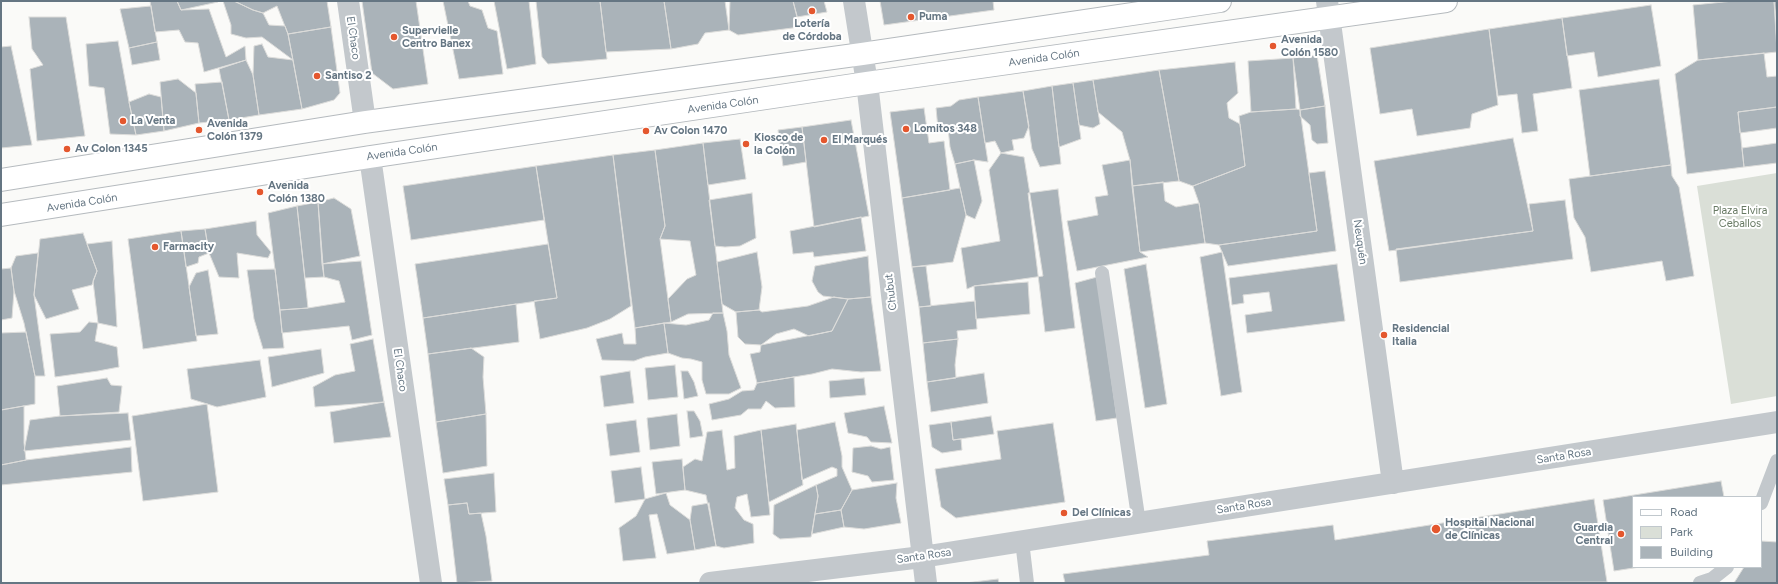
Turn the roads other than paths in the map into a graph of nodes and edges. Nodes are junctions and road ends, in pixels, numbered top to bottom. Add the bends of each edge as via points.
1 (348, 1) edge
2 (854, 1) edge
3 (1220, 1) edge
4 (1446, 1) edge
5 (1328, 9) edge
6 (862, 54) junction
7 (867, 83) junction
8 (365, 122) junction
9 (370, 157) junction
10 (1, 180) edge
11 (1, 215) edge
12 (1102, 273) dead end
13 (1777, 422) edge
14 (1777, 461) edge
15 (1393, 483) junction
16 (1762, 500) edge
17 (1139, 523) junction
18 (1022, 541) junction
19 (922, 557) junction
20 (1726, 568) edge
21 (430, 583) edge
22 (710, 583) edge
23 (926, 583) edge
24 (1027, 583) edge
25 (1700, 583) edge

1 - 8 street, El Chaco
2 - 6 street, Chubut
3 - 6 main road
4 - 5 main road, Avenida Colón
5 - 7 main road, Avenida Colón
5 - 15 street, Neuquén
6 - 7 street, Chubut
6 - 8 main road
7 - 9 main road, Avenida Colón
7 - 19 street, Chubut
8 - 10 main road
9 - 11 main road, Avenida Colón
9 - 21 street, El Chaco
12 - 17 lane
13 - 15 street, Santa Rosa
14 - 16 lane
15 - 17 street, Santa Rosa
17 - 18 street, Santa Rosa
18 - 19 street, Santa Rosa
18 - 24 lane
19 - 22 street, Santa Rosa
19 - 23 street, Chubut
20 - 25 lane via 1712,579

